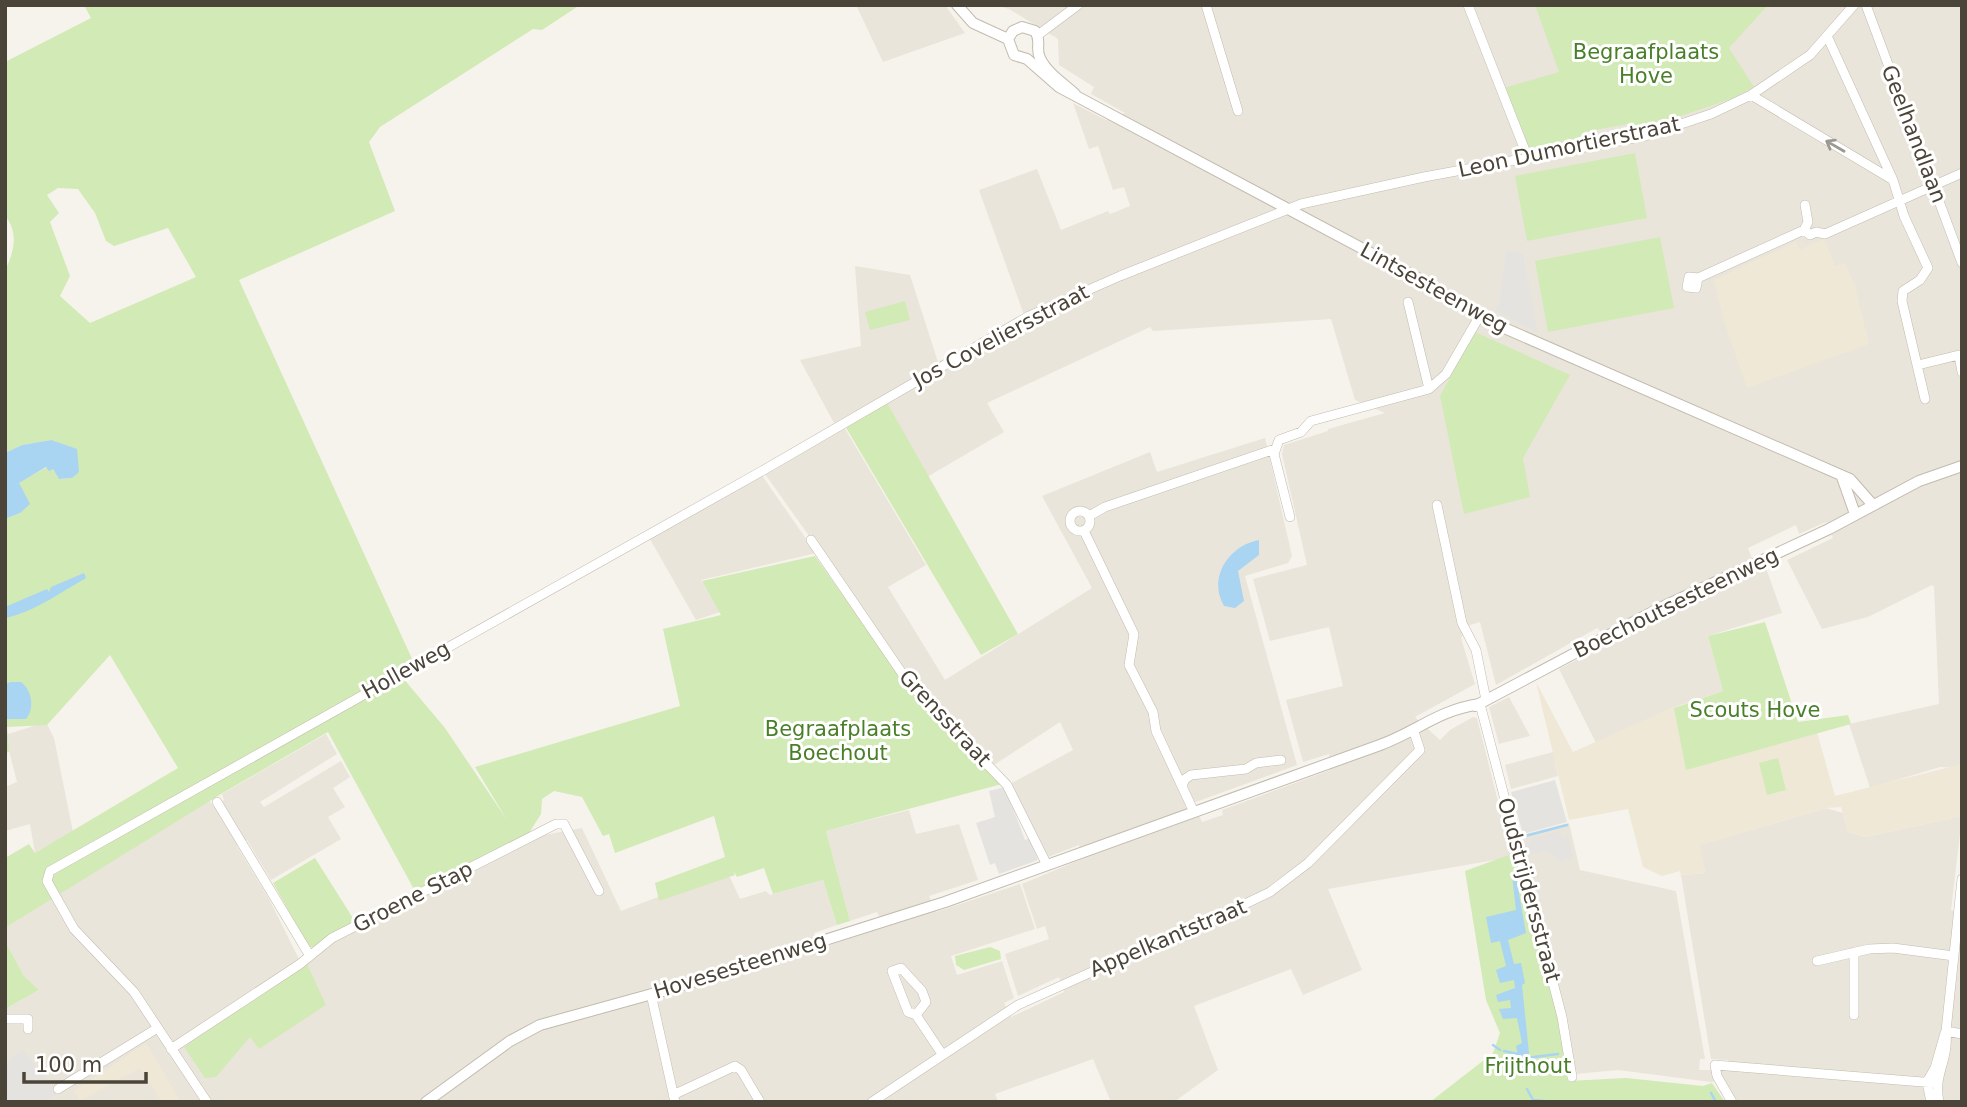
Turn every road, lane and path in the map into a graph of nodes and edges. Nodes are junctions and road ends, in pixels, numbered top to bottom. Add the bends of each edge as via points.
1 (957, 5) edge
2 (1078, 5) edge
3 (1206, 5) edge
4 (1468, 5) edge
5 (1854, 5) edge
6 (1866, 5) edge
7 (1038, 35) junction
8 (1828, 38) junction
9 (1008, 39) junction
10 (1038, 52) junction
11 (1027, 59) junction
12 (1075, 94) junction
13 (1751, 95) junction
14 (1238, 111) dead end
15 (1528, 158) junction
16 (1962, 173) edge
17 (1894, 180) junction
18 (1933, 184) junction
19 (1899, 200) junction
20 (1805, 205) dead end
21 (1289, 209) junction
22 (1806, 226) junction
23 (1962, 262) edge
24 (1698, 278) dead end
25 (1408, 302) dead end
26 (1479, 317) junction
27 (1918, 365) junction
28 (1962, 372) edge
29 (1429, 389) junction
30 (1925, 399) dead end
31 (1275, 449) junction
32 (1962, 466) edge
33 (762, 471) joint
34 (1842, 477) junction
35 (1872, 504) junction
36 (1437, 505) dead end
37 (1855, 514) junction
38 (1089, 516) junction
39 (1290, 517) dead end
40 (1084, 531) junction
41 (811, 540) dead end
42 (1483, 702) junction
43 (1416, 730) junction
44 (1282, 760) dead end
45 (1182, 786) junction
46 (216, 802) dead end
47 (1194, 812) junction
48 (1069, 856) joint
49 (1047, 865) junction
50 (1962, 879) edge
51 (599, 891) dead end
52 (1854, 953) junction
53 (310, 956) junction
54 (1954, 956) junction
55 (1817, 961) dead end
56 (651, 994) junction
57 (28, 1008) dead end
58 (916, 1015) junction
59 (1854, 1015) dead end
60 (5, 1019) edge
61 (156, 1029) junction
62 (1946, 1031) junction
63 (1962, 1034) edge
64 (171, 1049) junction
65 (942, 1054) junction
66 (1572, 1077) dead end
67 (1931, 1083) junction
68 (58, 1089) dead end
69 (674, 1098) edge
70 (207, 1102) edge
71 (426, 1102) edge
72 (760, 1102) edge
73 (872, 1102) edge
74 (1732, 1102) edge
75 (1931, 1102) edge
76 (1939, 1102) edge

1 - 9 street, Lintsesteenweg via 974,23
2 - 7 street
3 - 14 street
4 - 15 street
5 - 8 street, Leon Dumortierstraat
6 - 18 street, Geelhandlaan
7 - 9 street via 1022,27
7 - 10 street
8 - 13 street, Leon Dumortierstraat
8 - 17 street
9 - 11 street, Lintsesteenweg via 1014,55
10 - 11 street
10 - 12 street, Lintsesteenweg via 1048,70
11 - 12 street, Lintsesteenweg via 1047,79
12 - 21 street, Lintsesteenweg
13 - 15 street, Leon Dumortierstraat via 1645,136
17 -> 13 street
15 - 21 street, Leon Dumortierstraat via 1361,190
16 - 18 street
17 - 19 street
18 - 19 street
18 - 23 street, Geelhandlaan
19 - 22 street via 1825,234 1810,235
19 - 27 street via 1928,268 1903,291
20 - 22 street
21 - 26 street, Lintsesteenweg via 1429,284
21 - 33 street, Jos Coveliersstraat via 1029,316
22 - 24 street
25 - 29 street
26 - 29 street via 1446,374
26 - 34 street, Lintsesteenweg
27 - 28 street via 1959,355
27 - 30 street
29 - 31 street via 1311,421 1301,432 1279,440
31 - 38 street
31 - 39 street
32 - 35 street, Boechoutsesteenweg
33 - 61 street, Holleweg via 50,871 47,881 74,929 134,992
34 - 35 street, Lintsesteenweg via 1860,487
34 - 37 street
35 - 37 street, Boechoutsesteenweg
36 - 42 street, Oudstrijdersstraat via 1462,623 1476,650
37 - 42 street, Boechoutsesteenweg via 1660,608
38 - 40 street
38 - 40 street via 1080,511 1070,518 1073,529
40 - 45 street via 1134,634 1129,665
41 - 49 street, Grensstraat via 916,692 1007,786
42 - 43 street, Boechoutsesteenweg via 1432,718
42 - 66 street, Oudstrijdersstraat via 1562,1017
43 - 47 street, Boechoutsesteenweg
43 - 65 street, Appelkantstraat via 1420,750 1315,857 1270,892 1192,933 1048,990
44 - 45 street via 1191,775
45 - 47 street
46 - 53 street
47 - 48 street, Boechoutsesteenweg
48 - 49 street, Hovesesteenweg
49 - 56 street, Hovesesteenweg via 945,902
50 - 54 street
51 - 53 street, Groene Stap via 562,822 332,938
52 - 54 street via 1893,948
52 - 55 street
52 - 59 street
53 - 64 street, Groene Stap
54 - 62 street
56 - 69 street
56 - 71 street, Hovesesteenweg via 524,1032
57 - 60 street via 28,1024
58 - 58 street via 926,1002 922,991 901,968 892,971 908,1012
58 - 65 street
61 - 64 street
61 - 68 street
62 - 63 street
62 - 67 street
64 - 70 street
65 - 73 street, Appelkantstraat
67 - 74 street via 1716,1065
67 - 75 street
67 - 76 street
69 - 72 street via 735,1066

